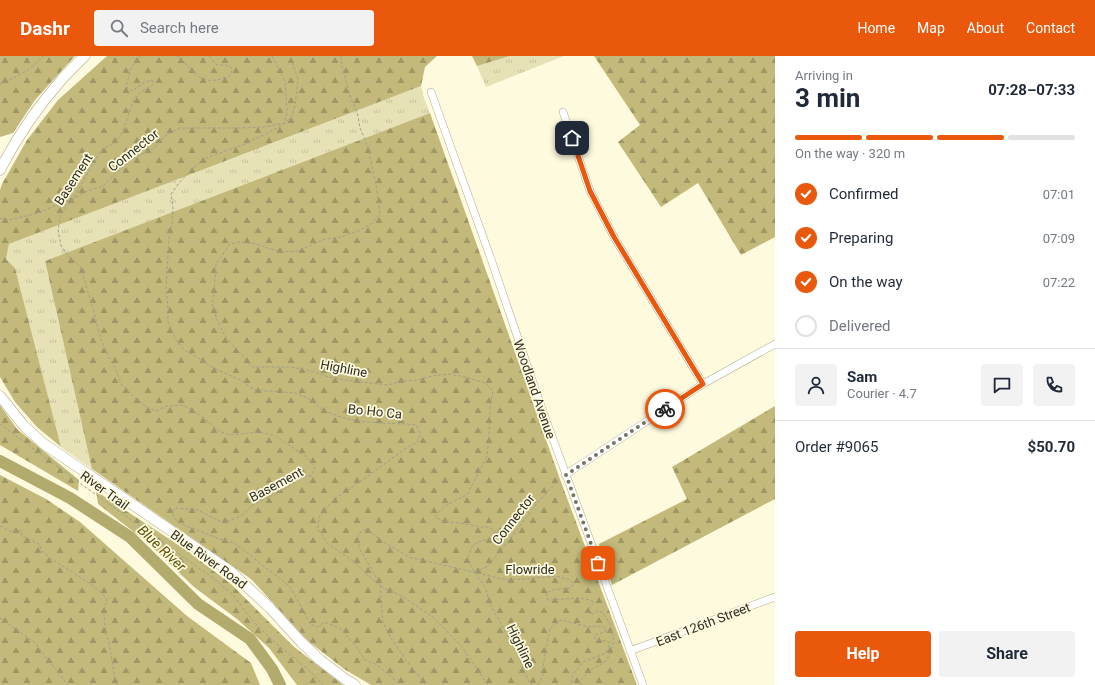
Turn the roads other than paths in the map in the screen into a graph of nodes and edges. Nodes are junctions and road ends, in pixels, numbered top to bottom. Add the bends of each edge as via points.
1 (85, 56) edge
2 (431, 92) dead end
3 (563, 112) dead end
4 (0, 170) edge
5 (775, 344) edge
6 (703, 384) junction
7 (0, 396) edge
8 (566, 475) junction
9 (775, 596) edge
10 (630, 651) junction
11 (355, 685) edge
12 (643, 685) edge

1 - 4 street via 52,91 31,119
2 - 8 street, Woodland Avenue
3 - 6 street via 590,191 614,237
5 - 6 street
6 - 8 street
7 - 11 street, Blue River Road via 24,426 44,444 230,571 320,660
8 - 10 street, Woodland Avenue
9 - 10 street, East 126th Street
10 - 12 street, Woodland Avenue

